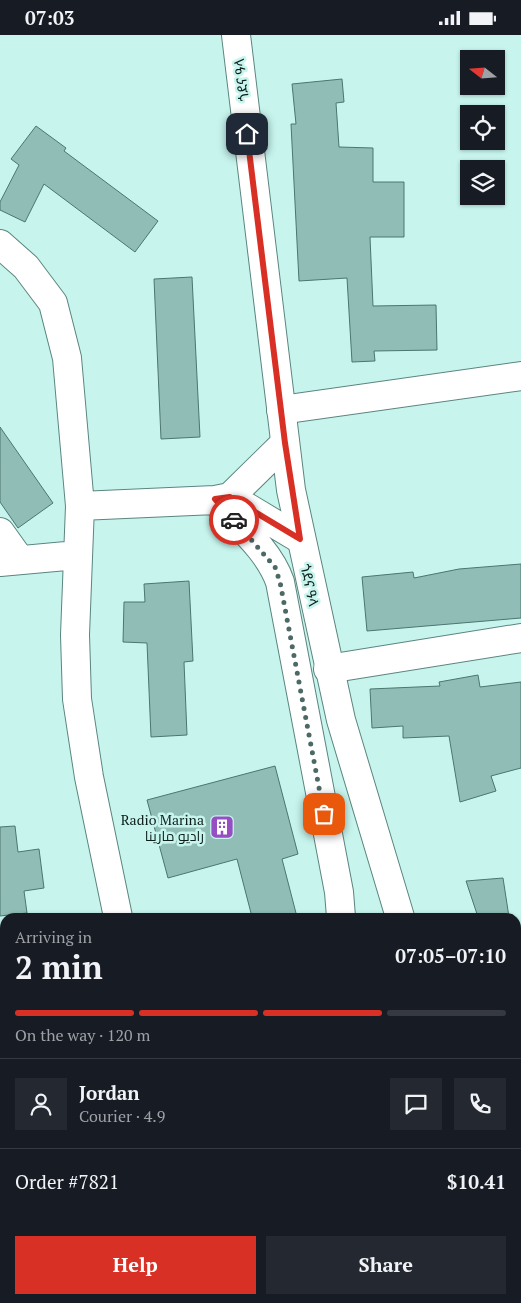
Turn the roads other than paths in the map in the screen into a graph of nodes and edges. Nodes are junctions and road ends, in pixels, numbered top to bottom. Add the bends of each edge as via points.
1 (236, 35) edge
2 (0, 244) edge
3 (521, 376) edge
4 (281, 410) junction
5 (285, 443) junction
6 (223, 498) junction
7 (80, 505) junction
8 (0, 532) edge
9 (300, 539) junction
10 (77, 555) junction
11 (10, 561) edge
12 (521, 638) edge
13 (328, 669) junction
14 (117, 913) edge
15 (341, 913) edge
16 (399, 913) edge

1 - 4 street, ጎደና ዓላ
2 - 7 street via 26,267 53,303 67,358
3 - 4 street
4 - 5 street, ጎደና ዓላ
5 - 6 street
5 - 9 street, ጎደና ዓላ
6 - 7 street
6 - 9 street
6 - 15 street via 275,567 280,582
7 - 10 street
8 - 11 street
9 - 13 street, ጎደና ዓላ
10 - 11 street
10 - 14 street via 74,635 78,699 89,777
12 - 13 street
13 - 16 street, ጎደና ዓላ

